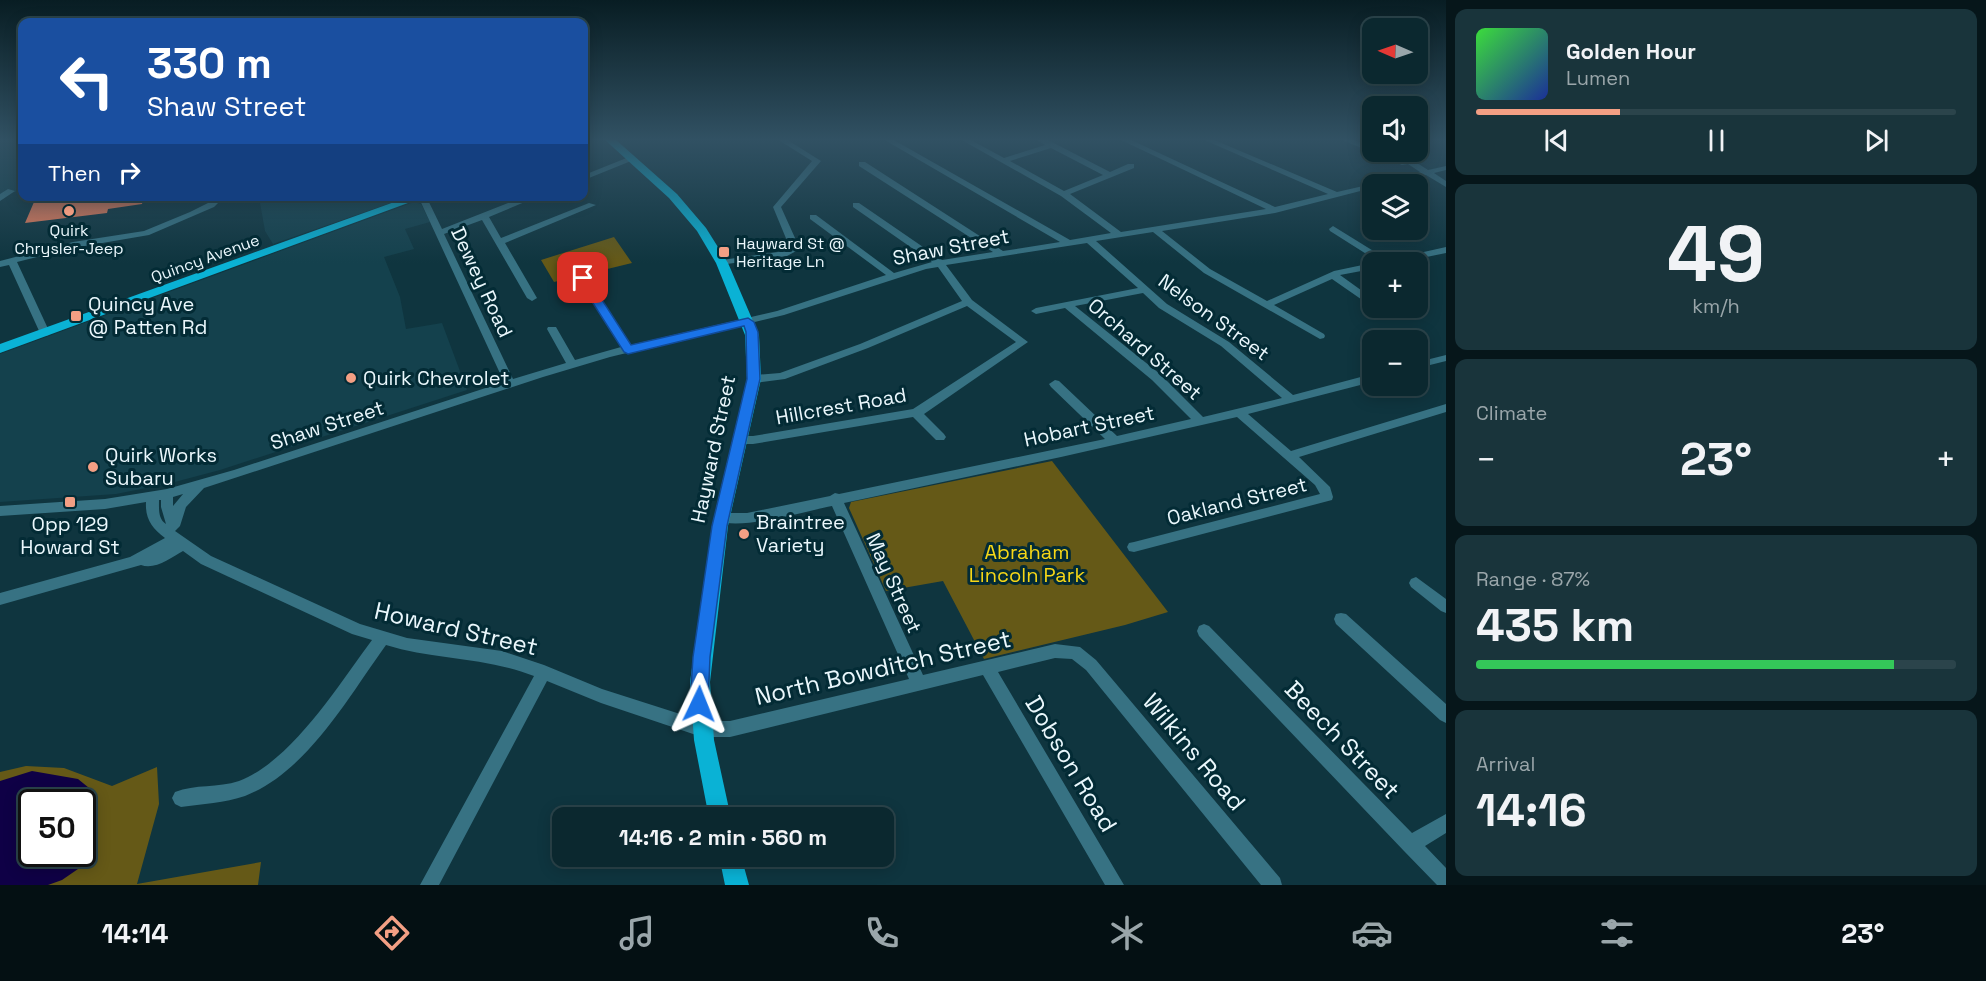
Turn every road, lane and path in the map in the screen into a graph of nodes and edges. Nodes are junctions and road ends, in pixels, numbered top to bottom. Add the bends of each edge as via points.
1 (655, 180) edge
2 (800, 180) edge
3 (887, 180) edge
4 (959, 180) edge
5 (1041, 180) edge
6 (1097, 180) edge
7 (1211, 180) edge
8 (1303, 180) edge
9 (1362, 189) edge
10 (11, 191) dead end
11 (1064, 194) junction
12 (1337, 195) junction
13 (0, 198) edge
14 (215, 201) edge
15 (408, 201) edge
16 (424, 201) edge
17 (522, 201) edge
18 (586, 201) edge
19 (856, 205) dead end
20 (1275, 210) junction
21 (484, 216) junction
22 (813, 217) dead end
23 (1154, 229) junction
24 (1333, 229) dead end
25 (439, 233) junction
26 (1119, 235) junction
27 (1089, 240) junction
28 (500, 242) junction
29 (1069, 243) junction
30 (1446, 250) edge
31 (1369, 252) edge
32 (1002, 254) junction
33 (1428, 254) edge
34 (12, 261) junction
35 (722, 263) junction
36 (940, 263) junction
37 (0, 264) edge
38 (1362, 268) edge
39 (1333, 275) junction
40 (893, 276) junction
41 (583, 278) dead end
42 (1145, 290) junction
43 (1362, 295) edge
44 (532, 298) dead end
45 (968, 302) junction
46 (1067, 305) junction
47 (1267, 305) junction
48 (1036, 311) dead end
49 (748, 322) junction
50 (552, 329) dead end
51 (45, 333) junction
52 (1320, 336) dead end
53 (0, 349) edge
54 (628, 350) junction
55 (1446, 358) edge
56 (1428, 362) edge
57 (572, 364) junction
58 (754, 379) junction
59 (1362, 381) edge
60 (510, 383) junction
61 (1055, 384) dead end
62 (1291, 399) junction
63 (1446, 408) edge
64 (916, 413) junction
65 (1240, 413) junction
66 (1200, 421) junction
67 (940, 437) dead end
68 (739, 440) junction
69 (1114, 440) junction
70 (1289, 456) junction
71 (211, 481) junction
72 (166, 494) junction
73 (153, 497) junction
74 (835, 498) junction
75 (0, 511) edge
76 (721, 517) junction
77 (178, 536) junction
78 (1134, 548) dead end
79 (1416, 583) dead end
80 (0, 599) edge
81 (1446, 607) edge
82 (1341, 619) dead end
83 (1204, 631) dead end
84 (382, 638) junction
85 (1076, 652) joint
86 (987, 668) junction
87 (544, 672) junction
88 (919, 684) junction
89 (1446, 715) edge
90 (702, 729) junction
91 (181, 798) dead end
92 (718, 807) edge
93 (1446, 823) edge
94 (1410, 845) junction
95 (733, 867) edge
96 (1446, 882) edge
97 (429, 885) edge
98 (737, 885) edge
99 (1115, 885) edge
100 (1272, 885) edge

1 - 35 main road, Hayward Street via 687,210
2 - 35 street via 777,207 795,249 787,254
3 - 32 street
4 - 29 street
5 - 11 street
6 - 11 street
7 - 20 street
8 - 12 street
9 - 12 street, Shaw Street
10 - 13 street
11 - 26 street
12 - 20 street, Shaw Street
14 - 34 street via 146,233 73,244
15 - 51 main road, Quincy Avenue
16 - 25 street, Dewey Road
17 - 21 street
18 - 28 street via 594,207
19 - 36 street
20 - 23 street, Shaw Street
21 - 25 street
21 - 28 street
22 - 40 street
23 - 26 street, Shaw Street
23 - 47 street via 1202,268
24 - 31 street
25 - 60 street, Dewey Road
26 - 27 street, Shaw Street
27 - 29 street, Shaw Street
27 - 42 street, Nelson Street
28 - 44 street
29 - 32 street, Shaw Street
30 - 33 street
32 - 36 street, Shaw Street
34 - 37 street
34 - 51 street
35 - 49 main road, Hayward Street
36 - 40 street, Shaw Street
36 - 45 street
38 - 39 street
39 - 43 street
39 - 47 street
40 - 49 street, Shaw Street
41 - 54 street
42 - 46 street
42 - 62 street, Nelson Street via 1171,312 1230,348
45 - 58 street via 781,376
45 - 64 street, Hillcrest Road via 1023,342
46 - 48 street
46 - 66 street, Orchard Street via 1161,381
47 - 52 street
49 - 54 street, Shaw Street
49 - 58 main road, Hayward Street via 754,346
50 - 57 street
51 - 53 main road, Quincy Avenue
54 - 57 street, Shaw Street
55 - 56 street
57 - 60 street, Shaw Street
58 - 68 main road, Hayward Street
59 - 62 street, Hobart Street
60 - 71 street, Shaw Street
61 - 69 street
62 - 65 street, Hobart Street
63 - 70 street
64 - 67 street
64 - 68 street, Hillcrest Road
65 - 66 street, Hobart Street
65 - 70 street
66 - 69 street, Hobart Street
68 - 76 main road, Hayward Street
69 - 74 street, Hobart Street
70 - 78 street, Oakland Street via 1323,487 1326,499
71 - 72 street, Shaw Street
71 - 77 street via 183,502
72 - 73 street
72 - 77 street
73 - 75 street
73 - 77 street, Howard Street via 153,519
74 - 76 street, Hobart Street via 747,518
74 - 88 street, May Street
76 - 90 main road, Hayward Street via 702,657
77 - 80 street via 160,558
77 - 84 street, Howard Street via 224,569
79 - 81 street
82 - 89 street
83 - 94 street, Beech Street
84 - 87 street, Howard Street via 492,656
84 - 91 street via 327,713 275,767 238,789
85 - 86 street, North Bowditch Street via 1055,651
85 - 100 street, Wilkins Road via 1091,665
86 - 88 street, North Bowditch Street
86 - 99 street, Dobson Road
87 - 90 street, Howard Street via 601,696
87 - 97 street
88 - 90 street, North Bowditch Street via 730,729
90 - 92 main road, Hayward Street
93 - 94 street
94 - 96 street, Beech Street
95 - 98 main road

